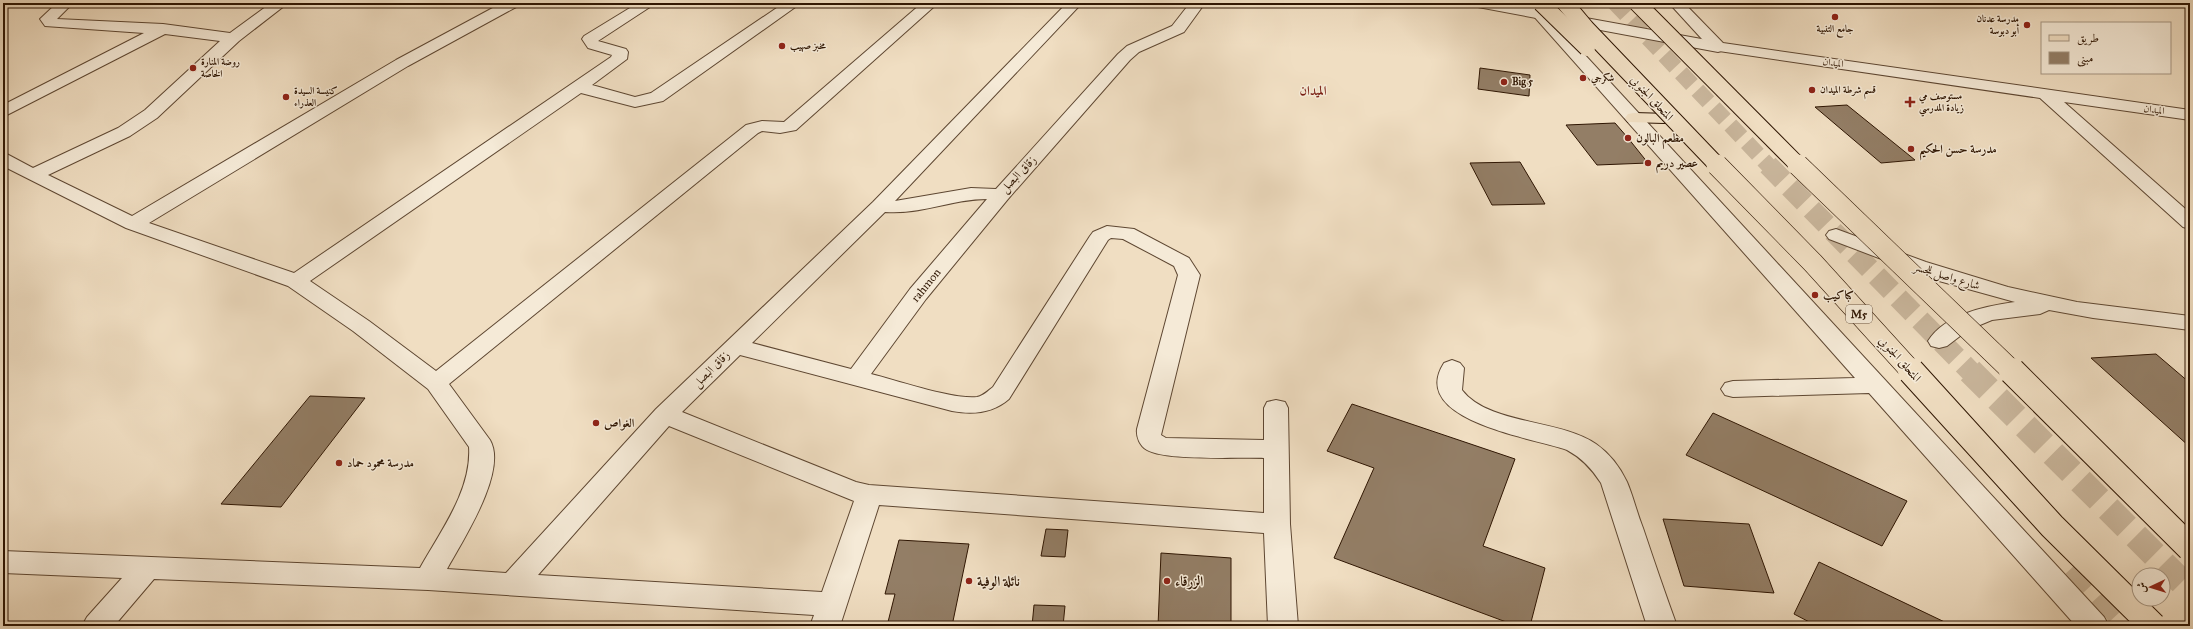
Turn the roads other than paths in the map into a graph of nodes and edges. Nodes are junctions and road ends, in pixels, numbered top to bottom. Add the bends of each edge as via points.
1 (66, 3) edge
2 (281, 3) edge
3 (513, 3) edge
4 (649, 3) edge
5 (794, 3) edge
6 (931, 3) edge
7 (1075, 3) edge
8 (1198, 3) edge
9 (1478, 3) edge
10 (1566, 3) edge
11 (1637, 3) edge
12 (1658, 3) edge
13 (1676, 3) edge
14 (1537, 7) edge
15 (164, 29) junction
16 (233, 38) junction
17 (1718, 47) junction
18 (578, 87) junction
19 (2045, 94) junction
20 (3, 112) edge
21 (2190, 115) edge
22 (1634, 118) junction
23 (1667, 118) junction
24 (1754, 122) junction
25 (15, 169) edge
26 (1001, 195) junction
27 (880, 206) junction
28 (2190, 223) edge
29 (133, 224) junction
30 (1836, 235) dead end
31 (296, 281) junction
32 (2062, 306) junction
33 (2190, 323) edge
34 (1939, 341) dead end
35 (734, 346) junction
36 (1452, 368) dead end
37 (856, 378) junction
38 (436, 384) junction
39 (1874, 385) junction
40 (1732, 389) dead end
41 (1276, 408) dead end
42 (665, 415) junction
43 (1276, 449) junction
44 (869, 496) junction
45 (1277, 524) junction
46 (2190, 548) edge
47 (3, 562) edge
48 (146, 568) junction
49 (428, 579) junction
50 (512, 585) junction
51 (829, 615) edge
52 (97, 626) edge
53 (1282, 626) edge
54 (1662, 626) edge
55 (2094, 626) edge
56 (2153, 626) edge

1 - 15 street via 48,19 50,23
2 - 16 street
3 - 29 street via 402,63
4 - 18 street via 590,39 594,45 617,50 621,55
5 - 18 street via 651,100 631,101
6 - 38 street via 790,126 778,128 764,125 752,129
7 - 27 street
8 - 26 street, زقاق البصل via 1178,29 1133,49 1124,57
9 - 14 street, الميدان
10 - 23 main road, المتحلق الجنوبي / M5, bridge
11 - 24 main road, bridge
12 - 24 main road, bridge via 1720,75
13 - 17 street
14 - 17 street, الميدان
14 - 22 street
14 - 23 main road, bridge
15 - 16 street
15 - 20 street
16 - 25 street via 151,114 124,132
17 - 19 street, الميدان
18 - 31 street
19 - 21 street, الميدان
19 - 28 street
22 - 23 main road
22 - 39 street
23 - 56 main road, المتحلق الجنوبي / M5, bridge via 1813,263 2052,526
24 - 46 main road, bridge via 1985,344
25 - 29 street
26 - 27 street, زقاق البصل via 978,193 898,207
26 - 37 street, rahmon via 918,294
27 - 35 street, زقاق البصل
29 - 31 street
30 - 32 street, شارع واصل للجسر via 1876,252 1966,282
31 - 38 street via 361,326
32 - 33 street, شارع واصل للجسر
32 - 34 street, شارع واصل للجسر via 1998,312 1949,330
35 - 37 street
35 - 42 street, زقاق البصل
36 - 54 street via 1449,385 1451,394 1468,410 1577,444 1606,468 1614,482
37 - 43 street via 966,406 994,400 1001,393 1096,241 1107,232 1117,231 1126,233 1182,262 1189,275 1149,429 1148,435 1151,440 1164,447
38 - 49 street via 481,446 483,458 477,481
39 - 40 street
39 - 55 street
41 - 43 street
42 - 44 street
42 - 50 street, زقاق البصل
43 - 45 street
44 - 45 street
44 - 51 street
45 - 53 street
47 - 48 street
48 - 49 street
48 - 52 street
49 - 50 street
50 - 51 street

